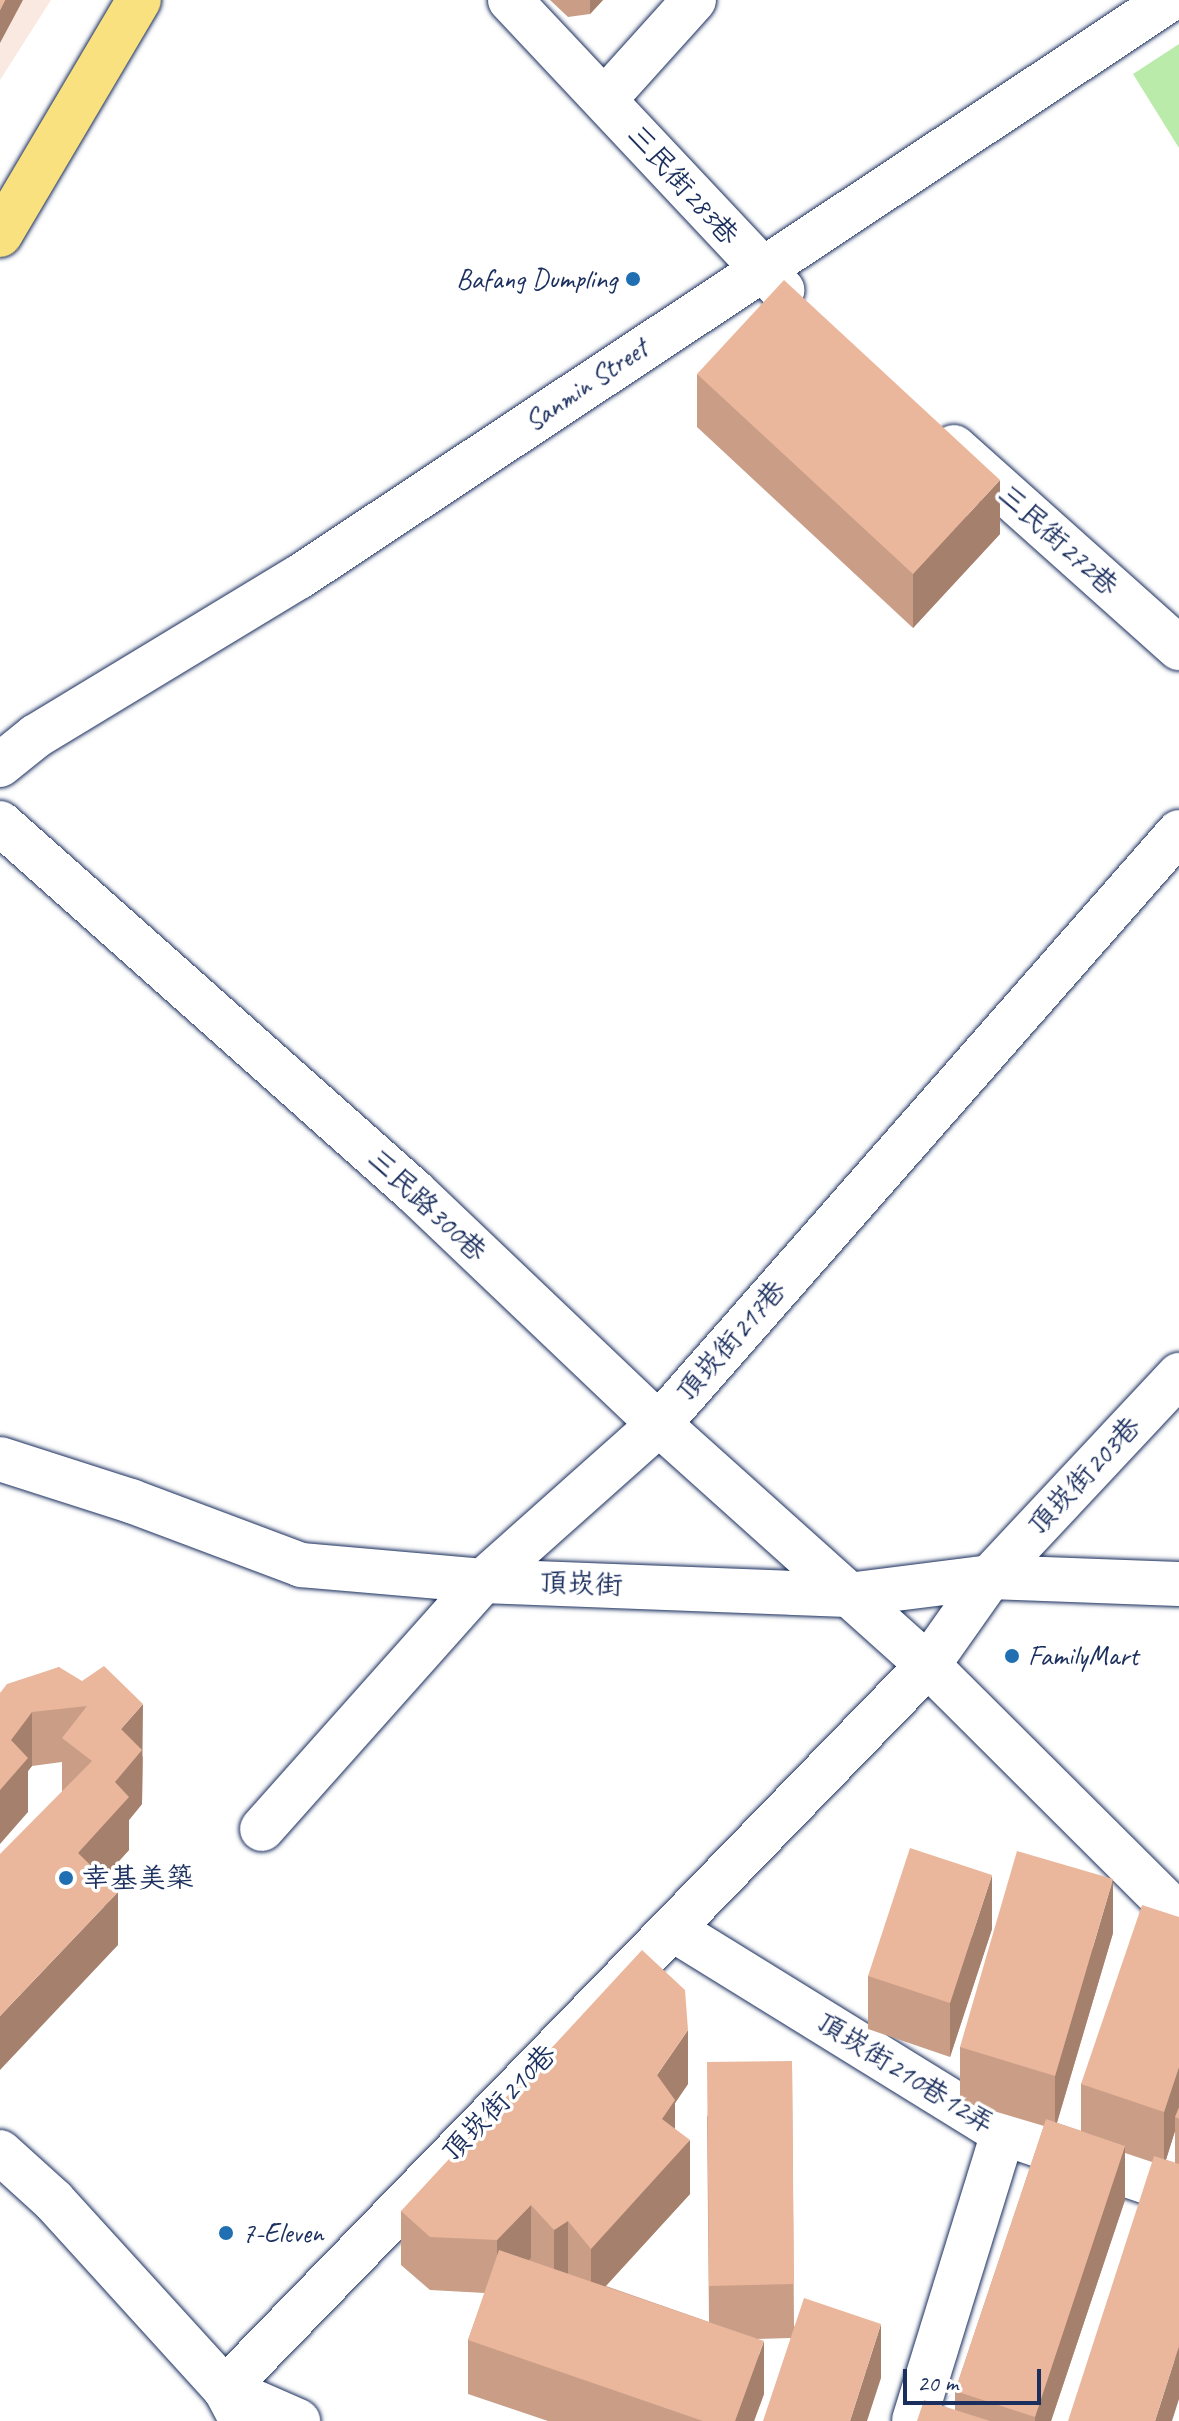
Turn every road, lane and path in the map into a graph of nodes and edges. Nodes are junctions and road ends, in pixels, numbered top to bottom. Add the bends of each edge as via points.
1 (139, 0) edge
2 (510, 0) edge
3 (694, 0) edge
4 (1169, 0) edge
5 (605, 99) junction
6 (11, 185) edge
7 (0, 235) edge
8 (760, 270) junction
9 (808, 313) edge
10 (926, 421) edge
11 (1179, 648) edge
12 (0, 765) edge
13 (0, 823) edge
14 (1179, 832) edge
15 (1179, 1375) edge
16 (659, 1424) junction
17 (0, 1459) edge
18 (990, 1577) junction
19 (483, 1581) junction
20 (1179, 1584) edge
21 (848, 1595) junction
22 (928, 1665) junction
23 (262, 1829) dead end
24 (1179, 1915) edge
25 (674, 1930) junction
26 (1003, 2133) junction
27 (0, 2152) edge
28 (1179, 2193) edge
29 (233, 2405) edge
30 (298, 2421) edge
31 (914, 2421) edge

1 - 6 main road
2 - 5 street, 三民街283巷
3 - 5 street
4 - 8 street, Sanmin Street
5 - 8 street, 三民街283巷
6 - 7 main road
8 - 9 street
8 - 12 street, Sanmin Street via 299,577 36,736
10 - 11 street, 三民街272巷
13 - 16 street, 三民路300巷 via 415,1192
14 - 16 street, 頂崁街217巷
15 - 18 street, 頂崁街203巷
16 - 19 street, 頂崁街217巷
16 - 21 street, 三民路300巷
17 - 19 street, 頂崁街 via 301,1565
18 - 20 street, 頂崁街
18 - 21 street, 頂崁街
18 - 22 street, 頂崁街210巷
19 - 21 street, 頂崁街
19 - 23 street, 頂崁街217巷
21 - 22 street, 三民路300巷
22 - 24 street, 三民路300巷
22 - 25 street, 頂崁街210巷
25 - 26 street, 頂崁街210巷12弄
25 - 29 street, 頂崁街210巷 via 625,1972
26 - 28 street
26 - 31 street, 頂崁街210巷12弄
27 - 29 street via 53,2200
29 - 30 street

